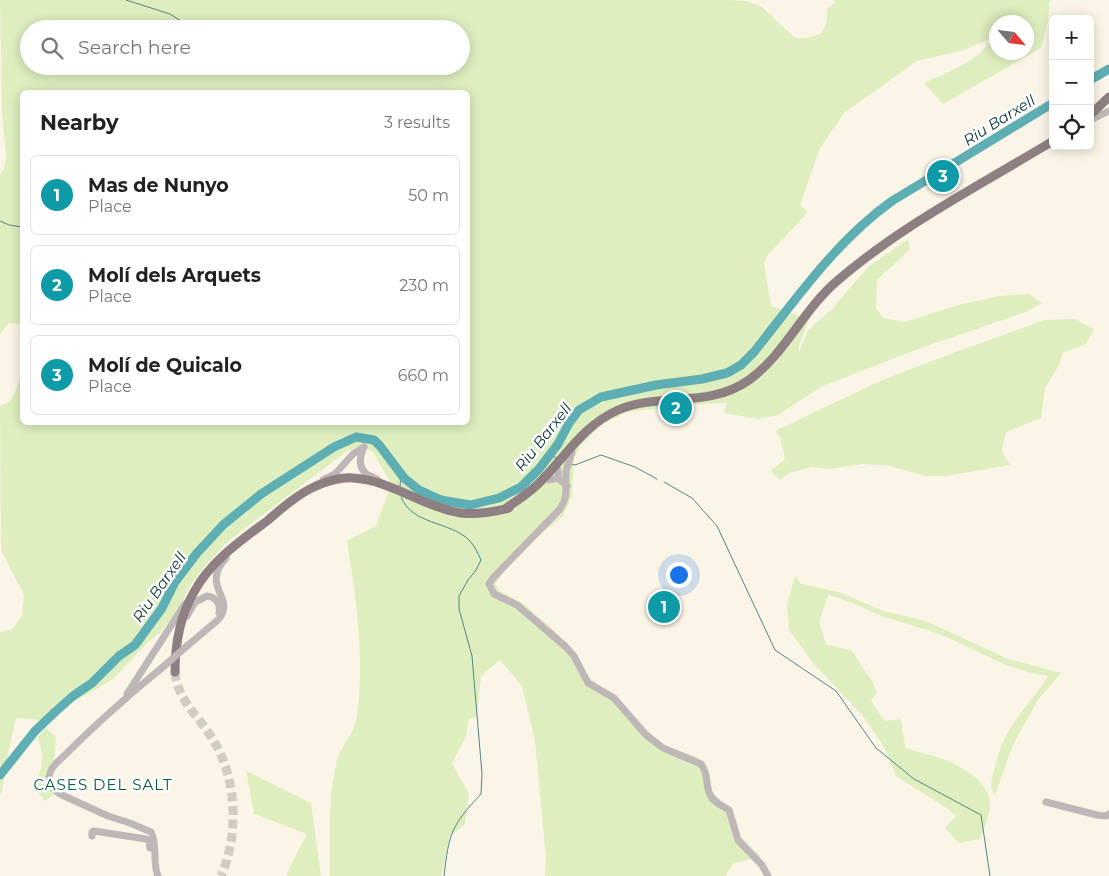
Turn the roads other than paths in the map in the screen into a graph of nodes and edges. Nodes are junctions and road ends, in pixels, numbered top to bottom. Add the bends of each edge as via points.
1 (1109, 97) edge
2 (1094, 111) edge
3 (1109, 111) edge
4 (1094, 118) edge
5 (1049, 143) edge
6 (570, 452) junction
7 (353, 454) junction
8 (360, 460) junction
9 (558, 475) junction
10 (540, 483) junction
11 (383, 484) junction
12 (315, 486) junction
13 (505, 509) junction
14 (241, 541) junction
15 (195, 590) junction
16 (212, 624) junction
17 (179, 633) junction
18 (175, 672) tunnel mouth
19 (123, 700) junction
20 (1046, 802) dead end
21 (1109, 814) edge
22 (92, 836) dead end
23 (157, 876) edge
24 (768, 876) edge

1 - 2 main road
3 - 4 street
5 - 6 main road via 923,219 842,277 816,302 768,363 747,381 714,396 636,404 617,411 584,432
6 - 9 main road
6 - 10 main road
7 - 8 street
7 - 8 street via 364,447
7 - 12 street via 340,470
8 - 11 street via 364,471
9 - 10 street via 554,470
9 - 13 main road via 533,496
9 - 24 street via 567,486 565,502 493,578 490,588 498,596 517,605 566,647 588,683 614,698 654,742 701,764 710,795 729,810 738,840
10 - 13 main road
11 - 12 main road via 346,478
11 - 13 main road via 460,513
12 - 14 main road
14 - 15 main road via 216,563
14 - 16 street via 216,572 216,584 224,608
15 - 17 main road
15 - 19 street
16 - 17 street via 220,606 214,598 207,596 193,605
16 - 19 street, bridge
17 - 18 main road
19 - 23 street via 52,768 50,781 62,795 151,832
20 - 21 street via 1097,815
22 - 23 street via 94,831 148,840 152,870

